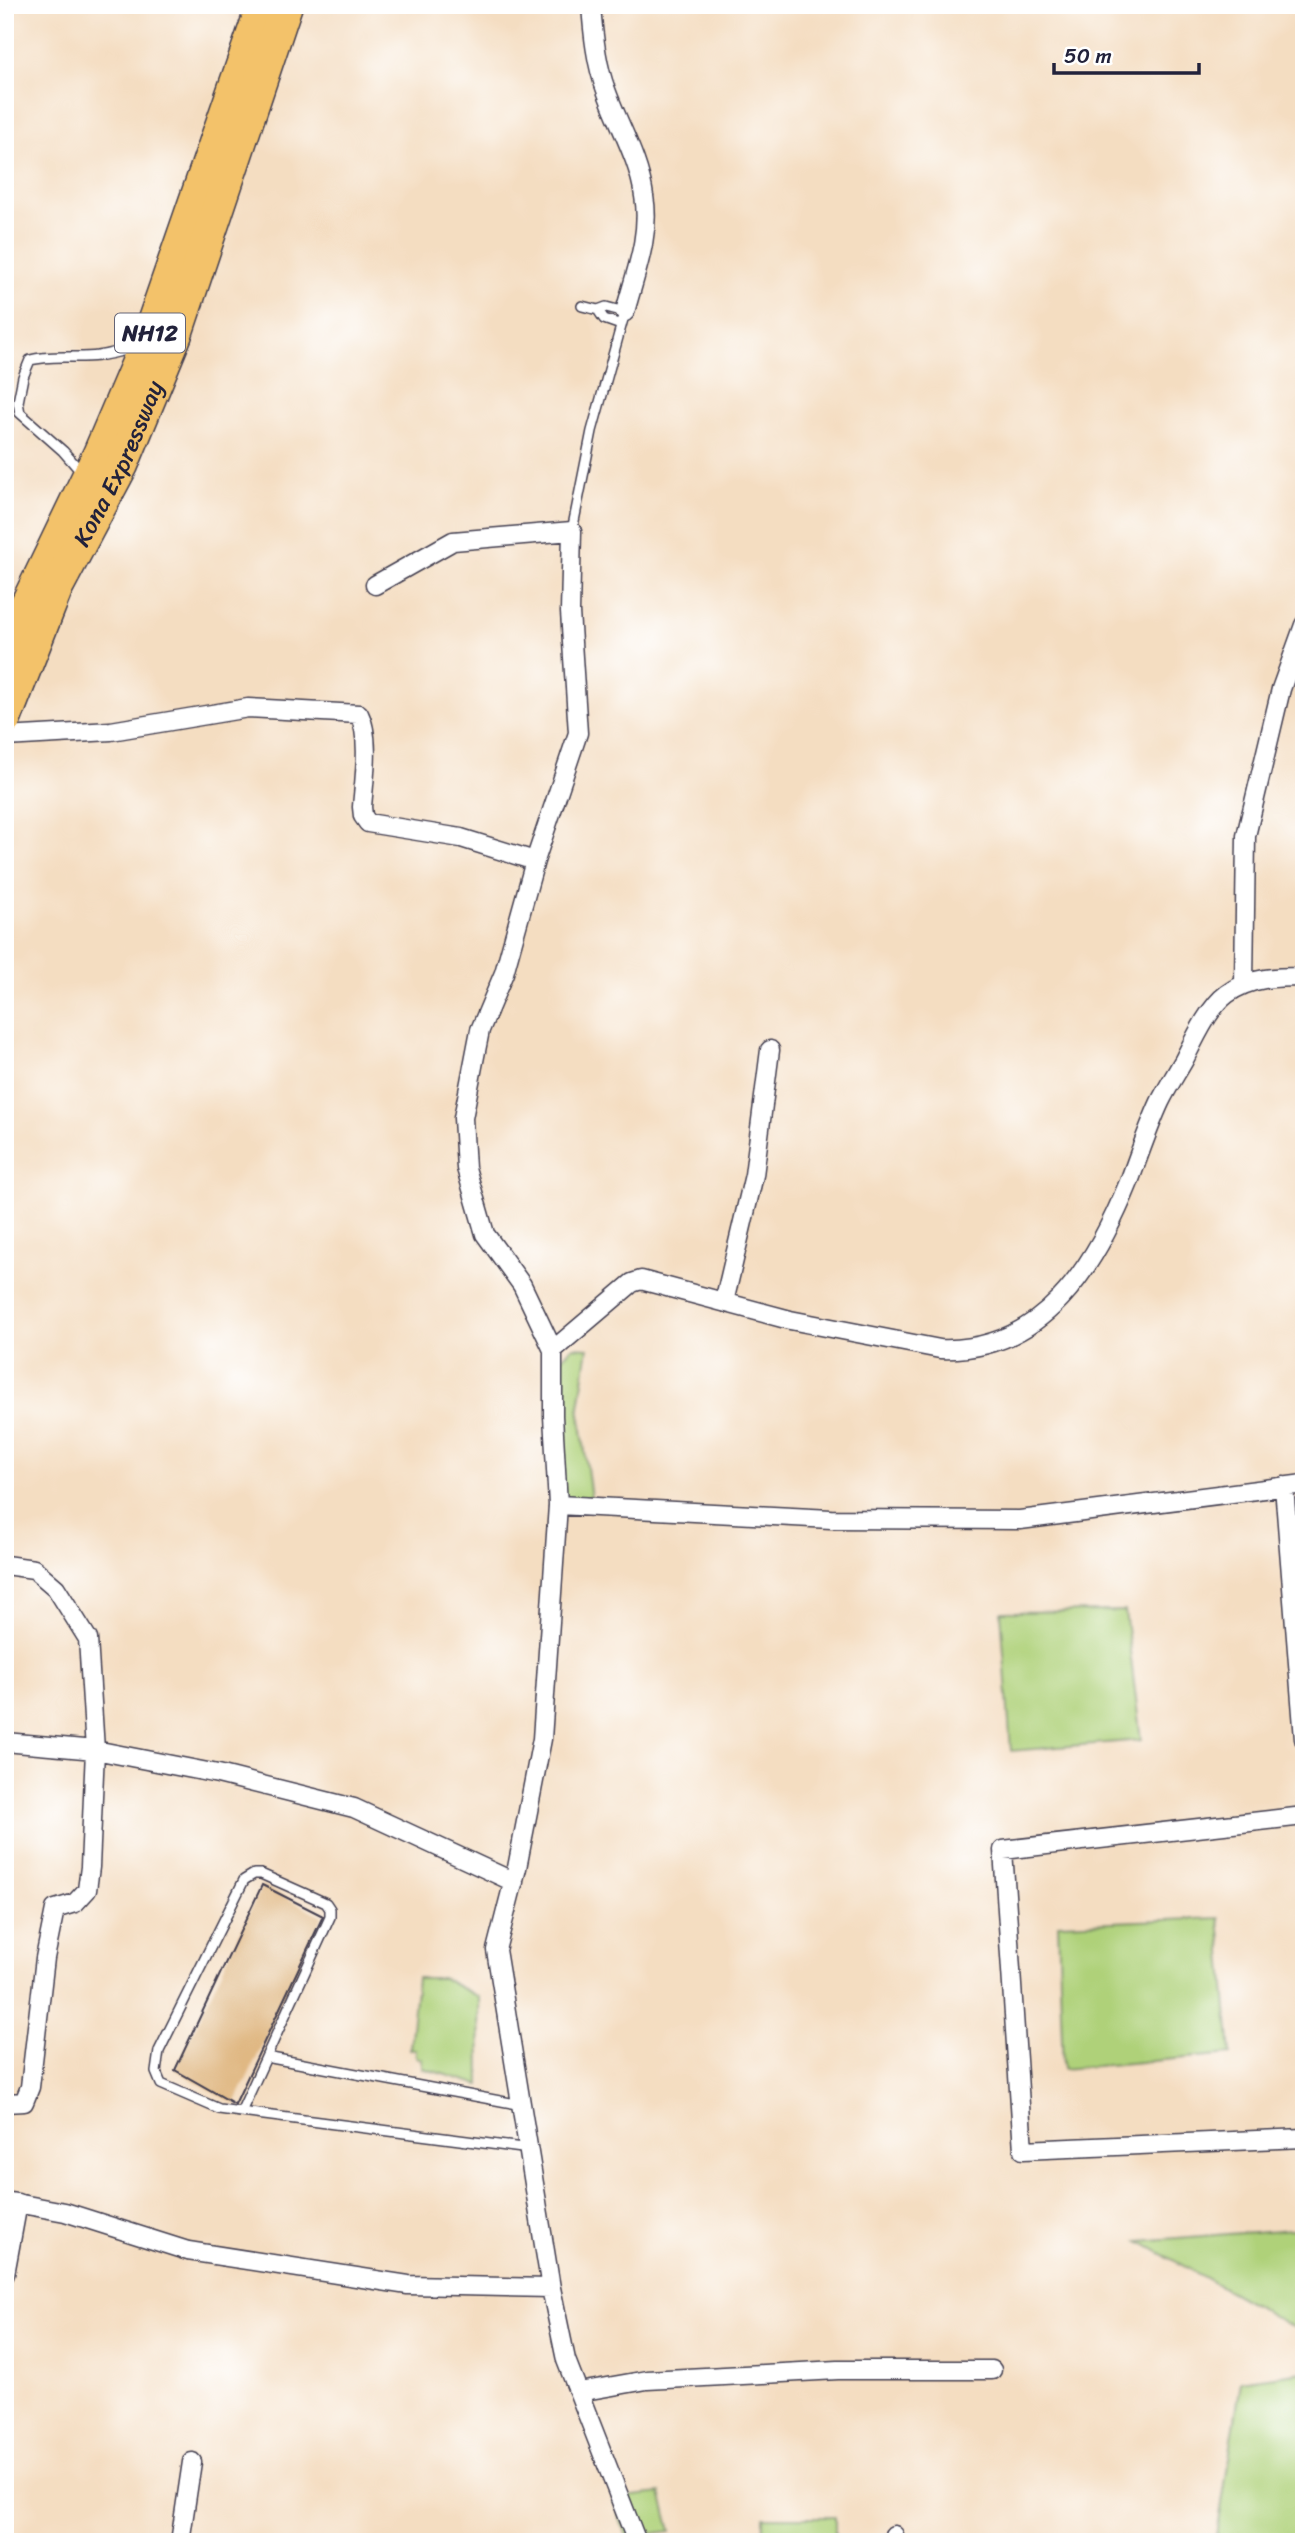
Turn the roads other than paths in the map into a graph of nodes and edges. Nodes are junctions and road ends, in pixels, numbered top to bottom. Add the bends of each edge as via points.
1 (262, 5) edge
2 (286, 5) edge
3 (592, 5) edge
4 (582, 306) dead end
5 (623, 318) junction
6 (145, 346) junction
7 (103, 466) junction
8 (572, 531) junction
9 (375, 585) dead end
10 (1304, 625) edge
11 (5, 649) edge
12 (5, 719) edge
13 (5, 737) edge
14 (536, 861) junction
15 (1304, 977) edge
16 (1244, 984) junction
17 (770, 1050) dead end
18 (723, 1302) junction
19 (553, 1350) junction
20 (1304, 1484) edge
21 (1284, 1486) junction
22 (558, 1505) junction
23 (5, 1565) edge
24 (1304, 1739) edge
25 (5, 1742) edge
26 (95, 1750) junction
27 (1304, 1816) edge
28 (513, 1882) junction
29 (266, 2057) junction
30 (5, 2103) edge
31 (522, 2105) junction
32 (241, 2112) junction
33 (1304, 2138) edge
34 (530, 2149) junction
35 (11, 2202) edge
36 (5, 2274) edge
37 (551, 2288) junction
38 (992, 2370) dead end
39 (579, 2392) junction
40 (192, 2462) dead end
41 (180, 2542) edge
42 (637, 2542) edge

1 - 6 highway, Kona Expressway / NH12
2 - 7 highway, Kona Expressway / NH12 via 176,334
3 - 5 street via 604,86 645,196 645,237
4 - 5 lane via 606,307
5 - 8 lane via 592,431
6 - 7 highway, Kona Expressway / NH12
6 - 7 lane via 96,356 30,360 18,402 20,413 63,451
7 - 11 highway, Kona Expressway / NH12
7 - 12 highway, Kona Expressway / NH12
8 - 9 street via 453,541
8 - 14 street via 570,612 578,733
10 - 16 street via 1280,689 1247,836
13 - 14 street via 111,731 248,708 359,714 365,739 362,807 368,822 461,838
14 - 19 street via 504,973 480,1030 463,1118 466,1168 485,1234 522,1285
15 - 16 street
16 - 18 street via 1219,1001 1194,1040 1160,1103 1092,1259 1047,1314 1016,1333 965,1349 940,1349
17 - 18 street via 754,1175
18 - 19 street via 641,1280
19 - 22 street
20 - 21 street
21 - 22 street via 1020,1520 831,1519
21 - 24 street
22 - 28 street via 542,1739
23 - 26 street via 34,1569 56,1588 88,1639
25 - 26 street
26 - 28 street via 354,1808
26 - 30 street via 87,1890 75,1903 55,1909 30,2087 24,2102
27 - 33 street via 1003,1850 1023,2150
28 - 31 street via 496,1950
29 - 31 lane
29 - 32 lane
29 - 32 lane via 330,1909 326,1903 254,1874 244,1880 159,2051 156,2072 161,2084 170,2089 219,2109
31 - 34 street
32 - 34 lane
34 - 37 street
35 - 36 street
35 - 37 street via 65,2212 188,2251 408,2285
37 - 39 street via 566,2360
38 - 39 street via 838,2370 647,2380
39 - 42 street
40 - 41 street

